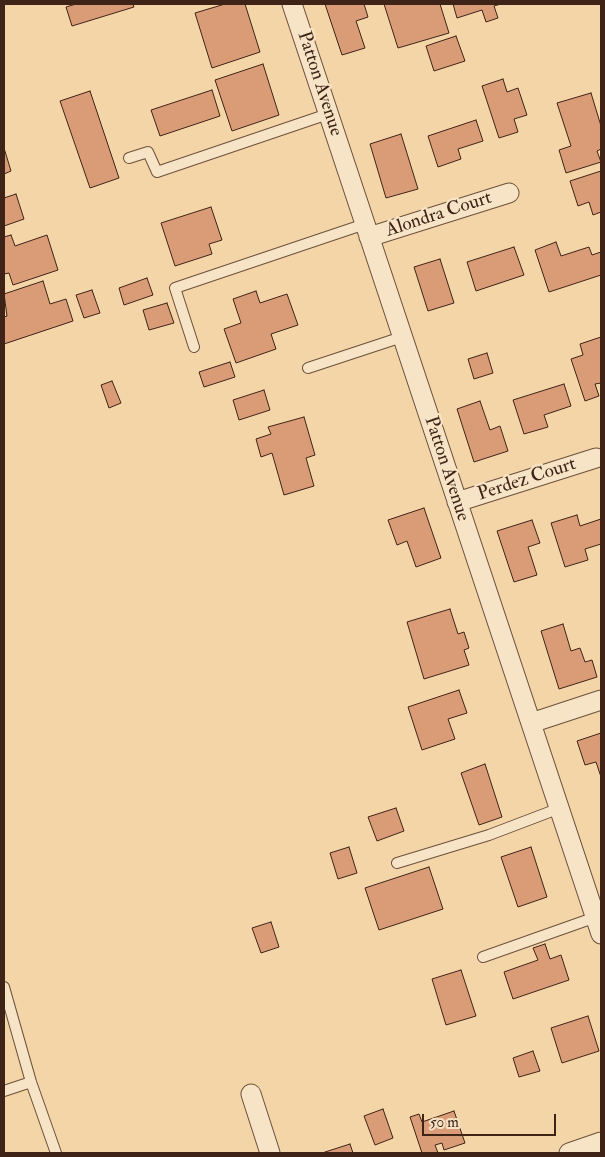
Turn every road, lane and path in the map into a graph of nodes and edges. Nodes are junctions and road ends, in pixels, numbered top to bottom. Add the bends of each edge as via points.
1 (292, 4) edge
2 (328, 114) junction
3 (129, 158) dead end
4 (509, 192) dead end
5 (367, 230) junction
6 (402, 337) junction
7 (194, 348) dead end
8 (308, 368) dead end
9 (596, 458) dead end
10 (457, 502) junction
11 (601, 700) edge
12 (532, 723) junction
13 (560, 808) junction
14 (397, 863) dead end
15 (599, 925) edge
16 (483, 957) dead end
17 (4, 987) edge
18 (31, 1082) junction
19 (4, 1091) edge
20 (251, 1094) dead end
21 (601, 1142) edge
22 (56, 1153) edge
23 (270, 1153) edge
24 (569, 1153) edge

1 - 2 street, Patton Avenue
2 - 3 lane via 157,172 148,152
2 - 5 street, Patton Avenue
4 - 5 street, Alondra Court
5 - 6 street, Patton Avenue
5 - 7 lane via 175,288
6 - 8 lane
6 - 10 street, Patton Avenue
9 - 10 street, Perdez Court
10 - 12 street, Patton Avenue
11 - 12 street
12 - 13 street, Patton Avenue
13 - 14 lane via 490,835
13 - 15 street, Patton Avenue
15 - 16 lane
17 - 18 lane
18 - 19 lane
18 - 22 lane
20 - 23 street
21 - 24 street

